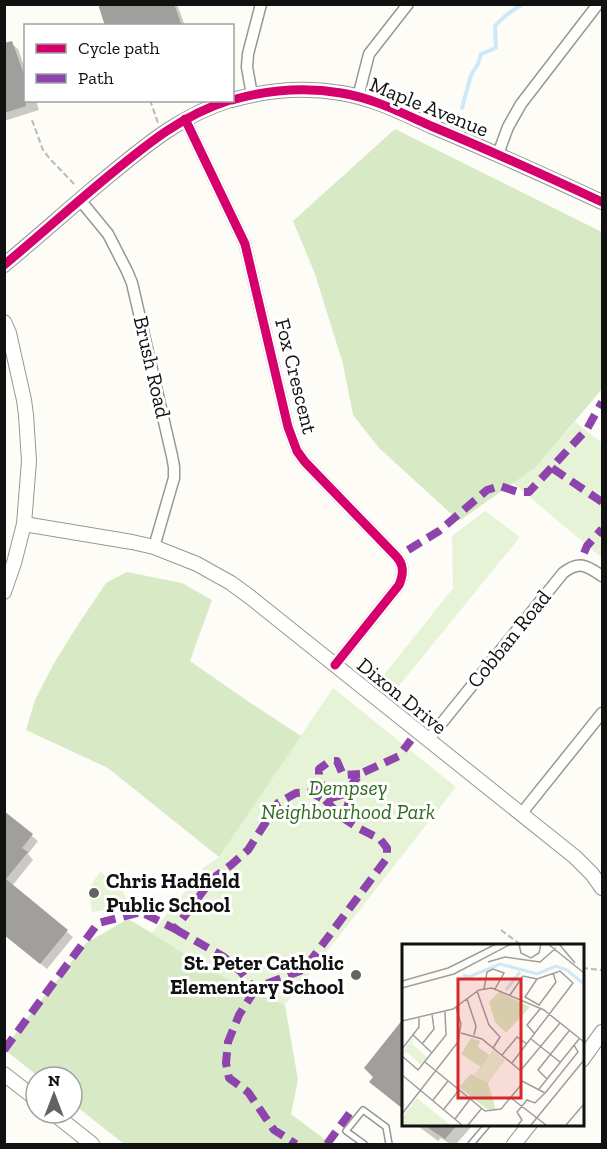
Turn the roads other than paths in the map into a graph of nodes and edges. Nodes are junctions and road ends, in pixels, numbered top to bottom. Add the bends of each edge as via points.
1 (261, 4) edge
2 (408, 4) edge
3 (598, 4) edge
4 (252, 95) junction
5 (358, 97) junction
6 (234, 99) edge
7 (225, 102) edge
8 (185, 119) junction
9 (498, 154) junction
10 (80, 200) junction
11 (603, 202) edge
12 (4, 265) edge
13 (4, 322) edge
14 (24, 524) junction
15 (154, 547) junction
16 (603, 576) edge
17 (4, 592) edge
18 (335, 665) junction
19 (603, 713) edge
20 (428, 740) junction
21 (521, 814) junction
22 (601, 883) edge
23 (603, 1032) edge
24 (583, 1059) edge
25 (6, 1078) edge
26 (24, 1091) edge
27 (68, 1125) edge
28 (487, 1125) edge
29 (529, 1125) edge
30 (92, 1144) edge
31 (364, 1144) edge
32 (389, 1144) edge
33 (471, 1144) edge
34 (514, 1144) edge

1 - 4 street via 248,54
2 - 5 street via 369,54
3 - 9 street via 521,104
4 - 5 street, Maple Avenue via 316,90
4 - 6 street, Maple Avenue
5 - 9 street, Maple Avenue
7 - 8 street, Maple Avenue
8 - 10 street, Maple Avenue
8 - 18 street, Fox Crescent via 245,244 297,451 402,565 399,585
9 - 11 street, Maple Avenue
10 - 12 street, Maple Avenue
10 - 15 street, Brush Road via 108,234 132,283 172,456 174,478
13 - 14 street via 26,416 29,462
14 - 15 street, Dixon Drive
14 - 17 street
15 - 18 street, Dixon Drive via 231,583
16 - 20 street, Cobban Road via 578,565 563,573
18 - 20 street, Dixon Drive
19 - 21 street
20 - 21 street, Dixon Drive
21 - 22 street, Dixon Drive
23 - 24 street
25 - 26 street
27 - 30 street
28 - 33 lane
29 - 34 street
31 - 32 lane via 346,1131 363,1110 386,1127

